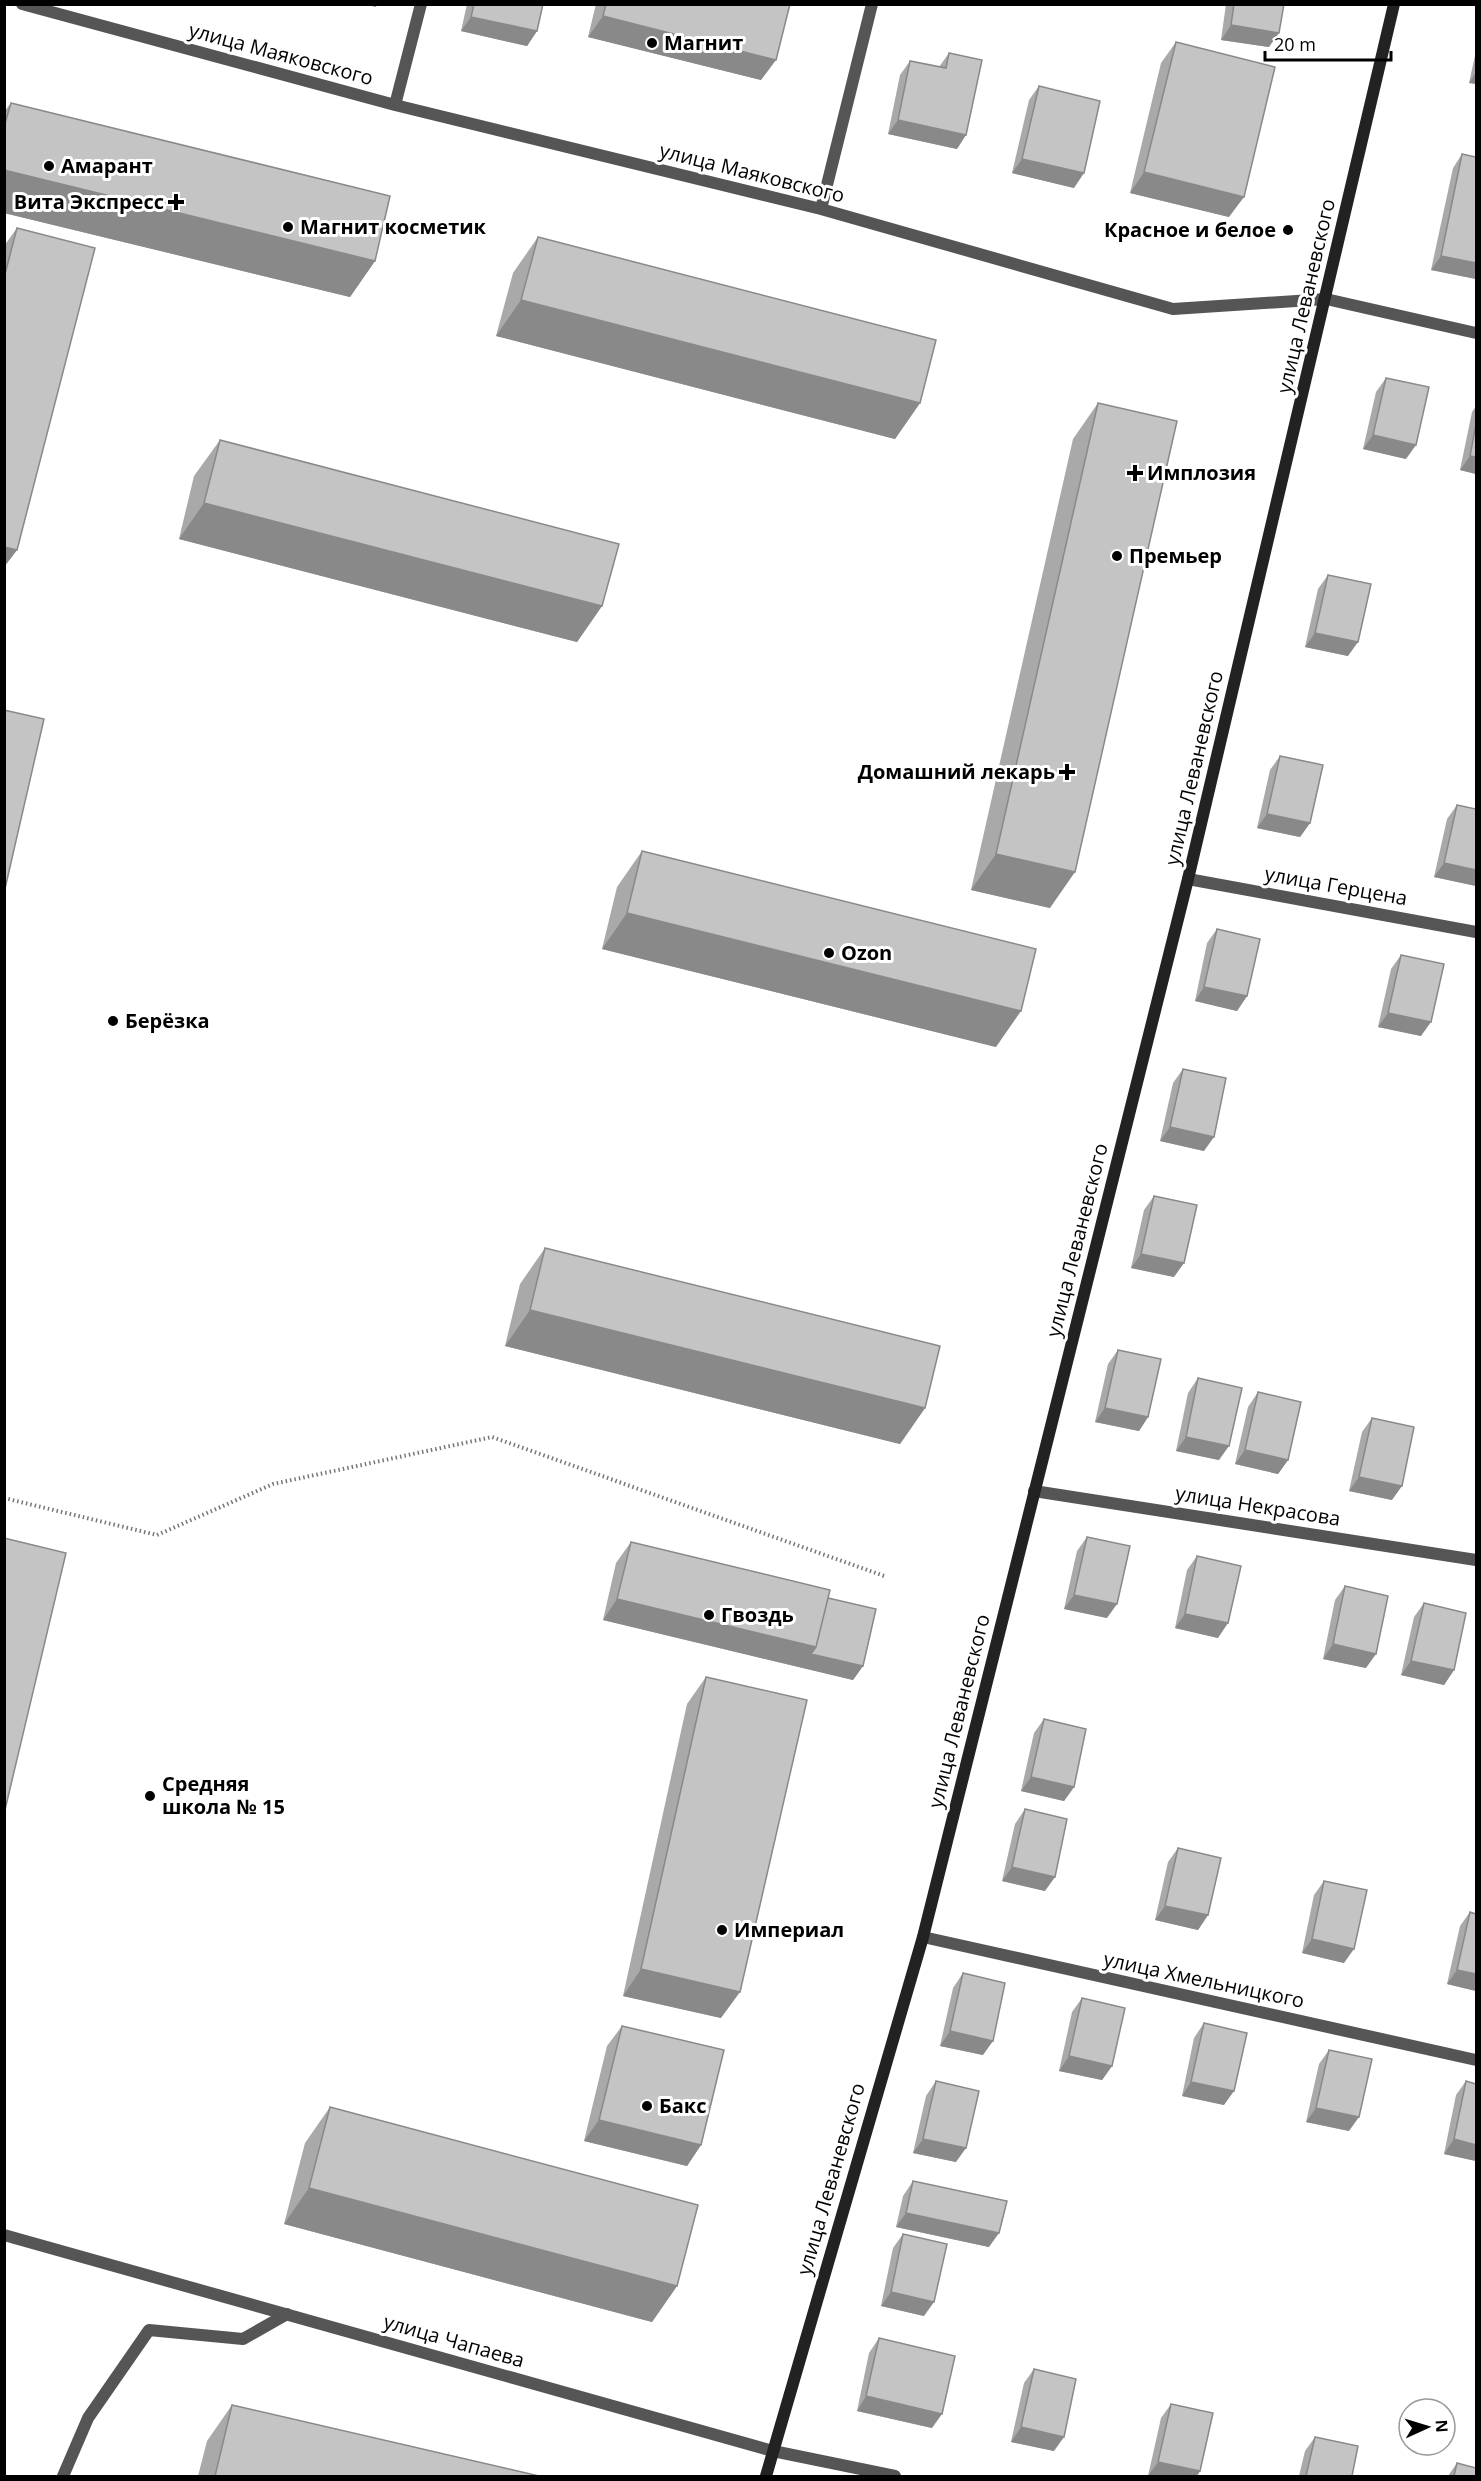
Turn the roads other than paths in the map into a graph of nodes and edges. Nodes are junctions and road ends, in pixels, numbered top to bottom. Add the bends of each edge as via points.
1 (22, 4) edge
2 (421, 4) edge
3 (872, 4) edge
4 (1394, 4) edge
5 (395, 105) junction
6 (821, 209) junction
7 (1326, 299) junction
8 (1476, 333) edge
9 (1188, 879) junction
10 (1476, 932) edge
11 (1034, 1491) junction
12 (1476, 1560) edge
13 (923, 1937) junction
14 (1476, 2060) edge
15 (4, 2235) edge
16 (287, 2314) junction
17 (773, 2451) junction
18 (63, 2476) edge
19 (766, 2476) edge
20 (895, 2476) edge

1 - 5 street, улица Маяковского
2 - 5 street
3 - 6 street
4 - 7 street, улица Леваневского
5 - 6 street, улица Маяковского
6 - 7 street, улица Маяковского via 1173,309
7 - 8 street, улица Маяковского
7 - 9 street, улица Леваневского
9 - 10 street, улица Герцена
9 - 11 street, улица Леваневского
11 - 12 street, улица Некрасова
11 - 13 street, улица Леваневского
13 - 14 street, улица Хмельницкого
13 - 17 street, улица Леваневского
15 - 16 street, улица Чапаева
16 - 17 street, улица Чапаева
16 - 18 street via 243,2339 149,2330 88,2418
17 - 19 street, улица Леваневского
17 - 20 street, улица Чапаева

